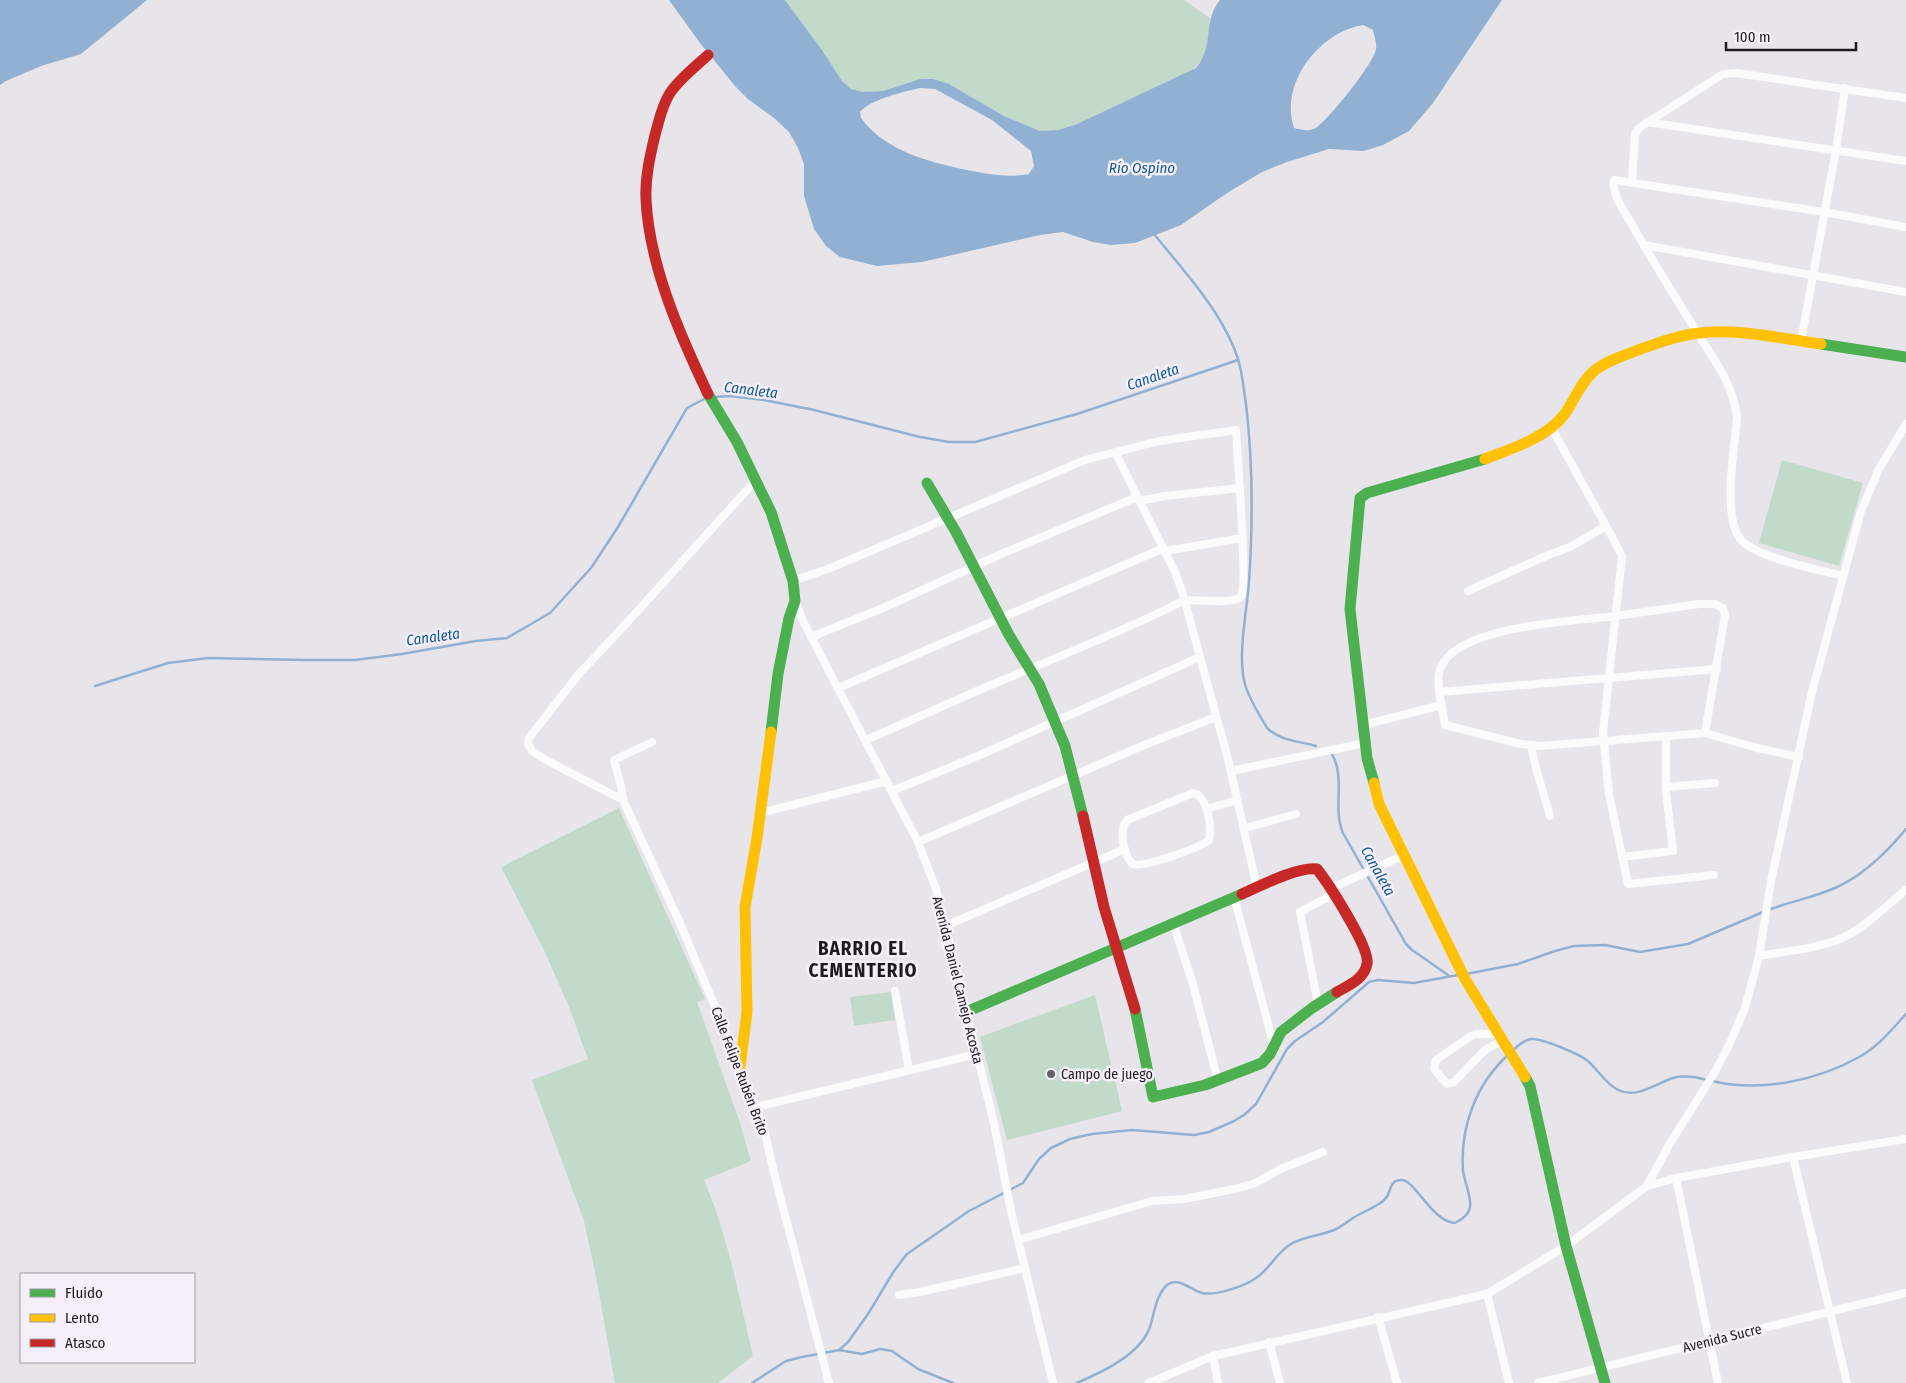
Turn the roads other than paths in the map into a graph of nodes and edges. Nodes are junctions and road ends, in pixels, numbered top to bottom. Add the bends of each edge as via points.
1 (708, 55) dead end
2 (1845, 88) junction
3 (1906, 98) edge
4 (1647, 122) junction
5 (1836, 150) junction
6 (1906, 161) edge
7 (1632, 182) junction
8 (1824, 212) junction
9 (1906, 227) edge
10 (1644, 245) junction
11 (1814, 274) junction
12 (1906, 292) edge
13 (1698, 333) junction
14 (1801, 341) junction
15 (1906, 357) edge
16 (1906, 424) edge
17 (1551, 427) junction
18 (1115, 452) junction
19 (756, 480) junction
20 (927, 483) dead end
21 (1240, 488) junction
22 (1138, 499) junction
23 (948, 518) junction
24 (1606, 526) junction
25 (1242, 538) junction
26 (1164, 550) junction
27 (974, 566) junction
28 (1843, 576) junction
29 (792, 581) junction
30 (1468, 591) dead end
31 (795, 601) junction
32 (1185, 601) junction
33 (1616, 616) junction
34 (1000, 618) junction
35 (811, 637) junction
36 (1200, 657) junction
37 (1030, 669) junction
38 (1716, 670) junction
39 (1608, 678) junction
40 (838, 688) junction
41 (1440, 692) junction
42 (1442, 706) junction
43 (1216, 717) junction
44 (1055, 721) junction
45 (1363, 725) junction
46 (1705, 733) junction
47 (1666, 736) junction
48 (866, 740) junction
49 (652, 742) dead end
50 (1603, 742) junction
51 (1365, 743) junction
52 (1531, 745) junction
53 (1799, 757) junction
54 (1231, 771) junction
55 (1074, 776) junction
56 (887, 781) junction
57 (1715, 783) dead end
58 (1666, 787) junction
59 (892, 791) junction
60 (623, 800) junction
61 (1238, 800) junction
62 (1206, 809) junction
63 (760, 813) junction
64 (1296, 814) dead end
65 (1550, 816) dead end
66 (1245, 828) junction
67 (918, 842) junction
68 (1125, 849) junction
69 (1404, 855) junction
70 (1622, 858) junction
71 (1094, 862) junction
72 (1714, 875) dead end
73 (1258, 888) junction
74 (1906, 890) edge
75 (1332, 892) junction
76 (1234, 898) junction
77 (1173, 923) junction
78 (945, 926) junction
79 (1118, 947) junction
80 (1759, 956) junction
81 (895, 991) dead end
82 (1318, 1004) junction
83 (966, 1012) junction
84 (1506, 1045) junction
85 (1274, 1046) junction
86 (977, 1054) junction
87 (740, 1067) junction
88 (909, 1070) junction
89 (1218, 1080) junction
90 (756, 1107) junction
91 (1906, 1139) edge
92 (1323, 1152) dead end
93 (1794, 1157) junction
94 (1676, 1178) junction
95 (1647, 1186) junction
96 (1018, 1240) junction
97 (1566, 1246) junction
98 (1025, 1268) junction
99 (1906, 1293) edge
100 (1487, 1294) junction
101 (899, 1295) dead end
102 (1829, 1312) junction
103 (1378, 1318) junction
104 (1710, 1341) junction
105 (1269, 1342) junction
106 (1213, 1356) junction
107 (1601, 1367) junction
108 (1153, 1382) edge
109 (829, 1383) edge
110 (1053, 1383) edge
111 (1218, 1383) edge
112 (1280, 1383) edge
113 (1397, 1383) edge
114 (1509, 1383) edge
115 (1538, 1383) edge
116 (1605, 1383) edge
117 (1718, 1383) edge
118 (1847, 1383) edge

1 - 19 street via 679,82 662,109 646,183 647,207 662,285 709,397
2 - 3 street
2 - 4 street via 1729,73 1715,78
2 - 5 street
4 - 5 street
4 - 7 street via 1635,134
5 - 6 street
5 - 8 street
7 - 8 street
7 - 10 street via 1614,180 1616,197
8 - 9 street
8 - 11 street
10 - 11 street
10 - 13 street
11 - 12 street
11 - 14 street
13 - 14 street via 1734,332
13 - 17 street via 1639,350 1593,372
13 - 28 street via 1730,388 1735,404 1737,417 1731,500 1736,534 1753,549 1767,555
14 - 15 street
16 - 28 street via 1868,491
17 - 24 street
17 - 45 street via 1511,448 1468,464 1367,493 1360,498 1350,609
18 - 21 street via 1159,441 1236,430
18 - 22 street
18 - 23 street via 1071,466
19 - 29 street via 781,539
19 - 60 street via 578,675 529,738 532,751
20 - 23 street
21 - 22 street
21 - 25 street
22 - 26 street
22 - 27 street
23 - 27 street
23 - 29 street
24 - 30 street via 1570,547
24 - 33 street via 1622,556
25 - 26 street
25 - 32 street via 1243,588 1240,598
26 - 32 street
26 - 34 street
27 - 34 street
27 - 35 street
28 - 53 street
29 - 31 street
31 - 35 street, Avenida Daniel Camejo Acosta
31 - 63 street via 778,674
32 - 36 street
32 - 37 street
33 - 38 street via 1709,603 1720,606 1725,615
33 - 39 street
33 - 41 street via 1509,629 1474,640 1442,664 1438,678
34 - 37 street
34 - 40 street
35 - 40 street, Avenida Daniel Camejo Acosta
36 - 43 street
36 - 44 street
37 - 44 street
37 - 48 street
38 - 39 street
38 - 46 street
39 - 41 street
39 - 50 street
40 - 48 street, Avenida Daniel Camejo Acosta
41 - 42 street
42 - 45 street
42 - 52 street via 1446,725
43 - 54 street
43 - 55 street
44 - 55 street
44 - 59 street
45 - 51 street
46 - 47 street
46 - 53 street
47 - 50 street
47 - 58 street
48 - 56 street, Avenida Daniel Camejo Acosta
49 - 60 street, Calle Felipe Rubén Brito via 614,760
50 - 52 street
50 - 70 street
51 - 54 street
51 - 69 street via 1379,804
52 - 65 street
53 - 80 street via 1771,880
54 - 61 street
55 - 67 street
55 - 71 street
56 - 59 street, Avenida Daniel Camejo Acosta
56 - 63 street
57 - 58 street
58 - 70 street via 1673,851
59 - 67 street, Avenida Daniel Camejo Acosta
60 - 87 street, Calle Felipe Rubén Brito
61 - 62 street
61 - 66 street
62 - 68 street via 1202,798 1193,793 1127,820 1122,831
62 - 68 street via 1210,835 1205,843 1142,866 1132,864
63 - 87 street via 745,907 747,1012
64 - 66 street
66 - 73 street
67 - 78 street, Avenida Daniel Camejo Acosta via 936,889
68 - 71 street
69 - 75 street
69 - 84 street via 1463,974
70 - 72 street via 1628,884
71 - 78 street
71 - 79 street via 1104,907
73 - 75 street via 1314,868 1319,870
73 - 76 street
74 - 80 street via 1842,938
75 - 82 street via 1300,912
75 - 82 street via 1360,936 1368,964 1357,980
76 - 77 street
76 - 85 street
77 - 79 street
77 - 89 street
78 - 83 street, Avenida Daniel Camejo Acosta
79 - 83 street
79 - 89 street via 1133,1000 1153,1097
80 - 95 street via 1745,1008 1729,1045
81 - 88 street
82 - 85 street via 1281,1032
83 - 86 street, Avenida Daniel Camejo Acosta
84 - 84 street via 1485,1050 1454,1082 1443,1082 1434,1069 1436,1060 1476,1034
84 - 97 street via 1530,1086
85 - 89 street via 1262,1063
86 - 88 street
86 - 96 street, Avenida Daniel Camejo Acosta
87 - 90 street, Calle Felipe Rubén Brito
88 - 90 street
90 - 109 street, Calle Felipe Rubén Brito
91 - 93 street
92 - 96 street via 1234,1190 1152,1201
93 - 94 street
93 - 102 street
94 - 95 street
94 - 104 street
95 - 97 street
96 - 98 street, Avenida Daniel Camejo Acosta
97 - 100 street
97 - 107 street
98 - 101 street
98 - 110 street, Avenida Daniel Camejo Acosta
99 - 102 street, Avenida Sucre
100 - 103 street
100 - 114 street
102 - 104 street, Avenida Sucre
102 - 118 street
103 - 105 street
103 - 113 street
104 - 107 street, Avenida Sucre
104 - 117 street
105 - 106 street
105 - 112 street
106 - 108 street
106 - 111 street
107 - 115 street, Avenida Sucre
107 - 116 street

